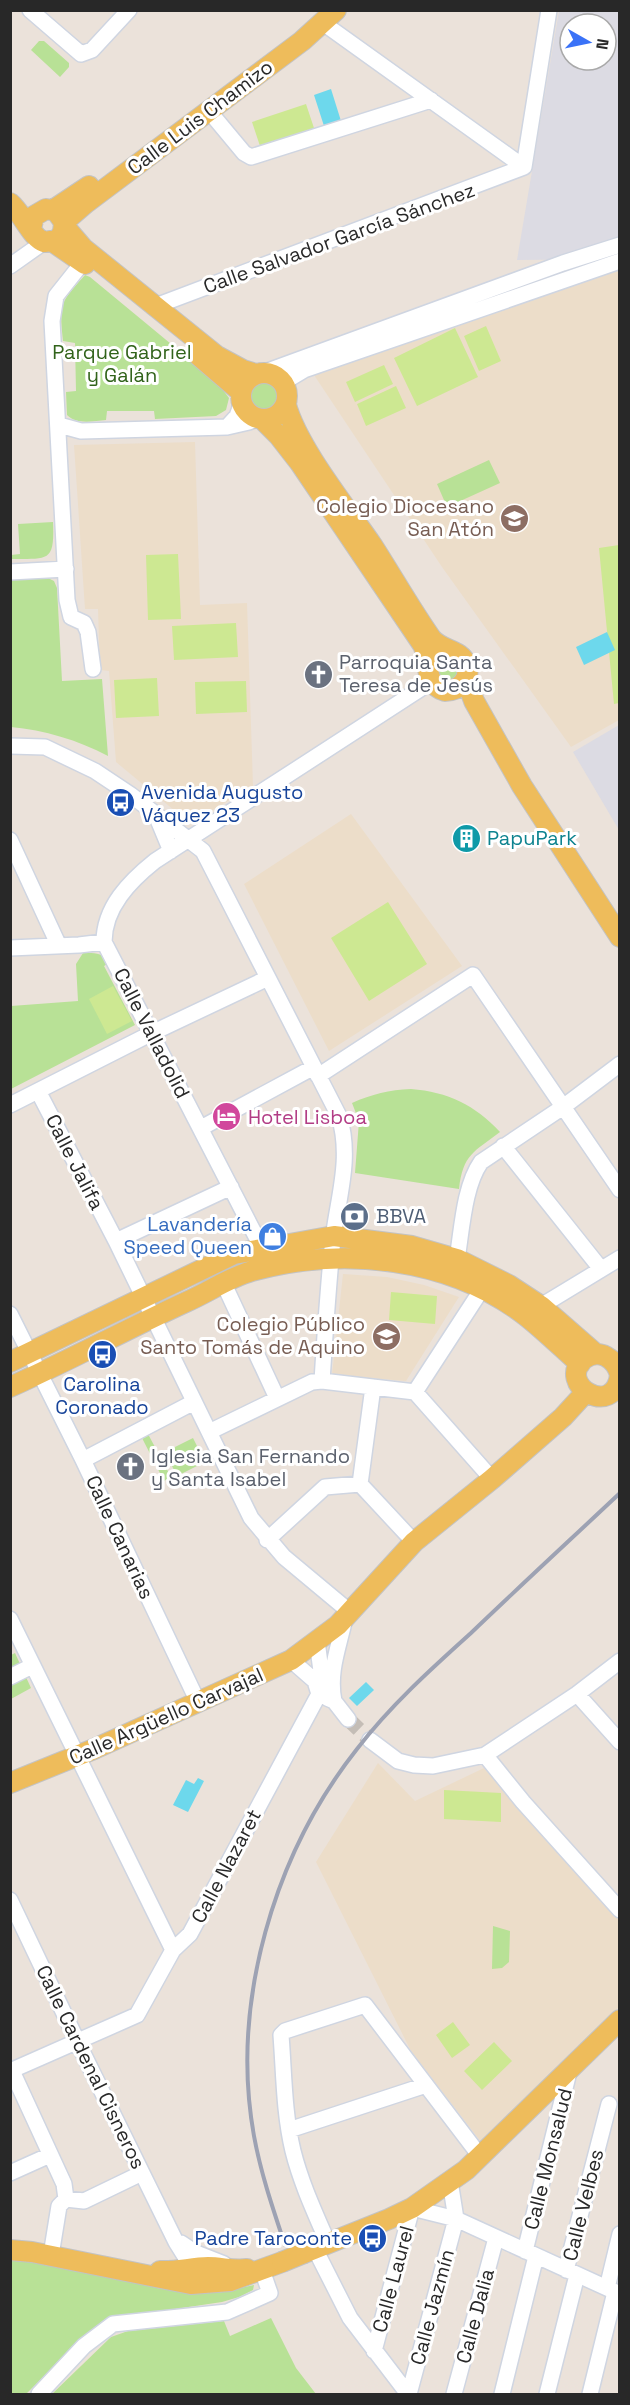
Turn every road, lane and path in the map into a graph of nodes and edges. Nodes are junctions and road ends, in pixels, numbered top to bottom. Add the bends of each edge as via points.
1 (30, 10) edge
2 (129, 10) edge
3 (549, 10) edge
4 (326, 15) edge
5 (431, 100) junction
6 (209, 111) junction
7 (524, 167) junction
8 (10, 189) edge
9 (10, 203) edge
10 (51, 226) junction
11 (620, 245) edge
12 (620, 261) edge
13 (83, 262) junction
14 (12, 265) edge
15 (153, 307) junction
16 (260, 373) junction
17 (286, 396) junction
18 (242, 397) junction
19 (260, 419) junction
20 (59, 424) junction
21 (226, 427) junction
22 (81, 431) junction
23 (60, 446) junction
24 (66, 569) junction
25 (10, 572) edge
26 (449, 651) junction
27 (93, 669) dead end
28 (466, 679) junction
29 (435, 680) junction
30 (10, 746) edge
31 (522, 786) junction
32 (154, 813) junction
33 (189, 839) junction
34 (10, 840) edge
35 (171, 850) junction
36 (620, 937) edge
37 (104, 942) junction
38 (60, 946) junction
39 (10, 948) edge
40 (268, 978) junction
41 (152, 1032) junction
42 (620, 1064) edge
43 (316, 1072) junction
44 (38, 1091) junction
45 (10, 1105) edge
46 (562, 1107) junction
47 (201, 1128) junction
48 (503, 1146) junction
49 (231, 1187) junction
50 (620, 1190) edge
51 (334, 1236) junction
52 (116, 1241) junction
53 (263, 1250) junction
54 (457, 1258) junction
55 (620, 1258) edge
56 (331, 1259) junction
57 (601, 1269) junction
58 (223, 1282) junction
59 (482, 1289) junction
60 (144, 1298) junction
61 (541, 1306) junction
62 (10, 1314) edge
63 (153, 1317) junction
64 (30, 1353) junction
65 (588, 1359) junction
66 (10, 1362) edge
67 (619, 1371) edge
68 (40, 1374) junction
69 (322, 1381) junction
70 (10, 1387) edge
71 (374, 1387) junction
72 (415, 1392) junction
73 (585, 1393) junction
74 (277, 1398) junction
75 (194, 1402) junction
76 (208, 1432) junction
77 (83, 1460) junction
78 (492, 1479) junction
79 (360, 1484) junction
80 (267, 1540) junction
81 (414, 1542) junction
82 (348, 1615) junction
83 (10, 1619) edge
84 (317, 1641) junction
85 (291, 1660) junction
86 (620, 1661) edge
87 (32, 1666) junction
88 (332, 1672) junction
89 (10, 1677) edge
90 (319, 1694) junction
91 (577, 1694) junction
92 (334, 1701) junction
93 (198, 1702) junction
94 (348, 1719) tunnel mouth
95 (370, 1740) tunnel mouth
96 (620, 1742) edge
97 (78, 1755) junction
98 (485, 1755) junction
99 (10, 1783) edge
100 (10, 1900) edge
101 (620, 1910) edge
102 (173, 1950) junction
103 (620, 2020) edge
104 (77, 2041) junction
105 (570, 2068) junction
106 (11, 2071) edge
107 (426, 2085) junction
108 (609, 2104) dead end
109 (289, 2130) junction
110 (50, 2155) junction
111 (480, 2156) junction
112 (10, 2173) edge
113 (142, 2173) junction
114 (450, 2181) junction
115 (66, 2199) junction
116 (412, 2208) junction
117 (456, 2219) junction
118 (620, 2234) edge
119 (496, 2238) junction
120 (178, 2241) junction
121 (10, 2243) edge
122 (316, 2248) junction
123 (52, 2249) junction
124 (10, 2250) edge
125 (530, 2254) junction
126 (264, 2268) junction
127 (205, 2269) junction
128 (162, 2271) junction
129 (572, 2272) junction
130 (183, 2283) junction
131 (614, 2292) edge
132 (374, 2351) junction
133 (39, 2394) edge
134 (408, 2394) edge
135 (454, 2394) edge
136 (502, 2394) edge
137 (547, 2394) edge
138 (590, 2394) edge

1 - 2 street via 81,54 92,50
3 - 7 street
4 - 5 street
4 - 6 main road, Calle Luis Chamizo
4 - 10 main road, Calle Luis Chamizo via 297,32 79,193
5 - 6 street via 251,157
5 - 7 street
6 - 10 main road, Calle Luis Chamizo
7 - 15 street, Calle Salvador García Sánchez
8 - 10 main road
9 - 10 main road
10 - 13 main road
10 - 14 street
10 - 15 main road
11 - 16 street
12 - 17 street via 304,370 289,379
13 - 18 main road
13 - 20 street via 61,288 54,305
15 - 16 main road via 217,356
16 - 17 main road via 277,376
16 - 18 main road via 247,380
17 - 19 main road via 277,415
17 - 26 main road via 297,434 427,631
18 - 19 main road via 247,411
18 - 21 street via 237,416
19 - 21 street
19 - 29 main road via 300,463 370,565 423,645
20 - 22 street
20 - 23 street
21 - 22 street
22 - 23 street
23 - 24 street
24 - 25 street
24 - 27 street via 71,617 84,623 88,632
26 - 28 main road via 463,658
26 - 29 main road via 434,657
28 - 29 main road via 459,687
28 - 31 main road
29 - 31 main road via 463,706
29 - 33 street
30 - 32 street via 45,747 63,754 108,779
31 - 36 main road
32 - 33 street
32 - 35 street
33 - 35 street
33 - 40 street via 203,851
34 - 38 street
35 - 37 street via 133,879 113,907
37 - 38 street
37 - 41 street, Calle Valladolid
38 - 39 street
40 - 41 street
40 - 43 street
41 - 44 street
41 - 47 street, Calle Valladolid
42 - 46 street
43 - 46 street via 473,975
43 - 47 street
43 - 51 street via 345,1135 345,1168
44 - 45 street
44 - 52 street, Calle Jalifa
46 - 48 street
46 - 50 street
47 - 49 street, Calle Valladolid
48 - 54 street via 474,1172
48 - 57 street
49 - 52 street
49 - 53 street, Calle Valladolid
51 - 53 main road
51 - 54 main road via 412,1246
51 - 56 street
52 - 60 street, Calle Jalifa
53 - 60 main road via 234,1254
54 - 61 main road
55 - 57 street
56 - 58 main road via 286,1264
56 - 59 main road via 412,1265
56 - 69 street
57 - 61 street
58 - 63 main road
58 - 74 street
59 - 65 main road
59 - 72 street
60 - 63 street, Calle Jalifa
60 - 64 main road
61 - 65 main road
62 - 64 street, Calle Canarias
63 - 68 main road
63 - 75 street, Calle Jalifa
64 - 66 main road
64 - 68 street, Calle Canarias
65 - 67 main road via 609,1357
65 - 73 main road via 577,1376
67 - 73 main road via 616,1388 605,1396
68 - 70 main road
68 - 77 street, Calle Canarias
69 - 71 street
69 - 74 street
71 - 72 street
71 - 79 street
72 - 78 street
73 - 78 main road, Calle Argüello Carvajal
74 - 76 street
75 - 76 street, Calle Jalifa
75 - 77 street
76 - 80 street, Calle Jalifa via 251,1518
77 - 93 street, Calle Canarias
78 - 81 main road, Calle Argüello Carvajal
79 - 80 street via 326,1487
79 - 81 street
80 - 82 street, Calle Jalifa
81 - 82 main road, Calle Argüello Carvajal
82 - 84 main road, Calle Argüello Carvajal
82 - 88 street, Calle Argüello Carvajal
83 - 87 street
84 - 85 main road, Calle Argüello Carvajal
84 - 88 street, Calle Argüello Carvajal via 325,1648
84 - 92 street via 324,1685
85 - 90 street via 315,1681
85 - 93 main road, Calle Argüello Carvajal
86 - 91 street
87 - 89 street
87 - 97 street
88 - 92 street, Calle Argüello Carvajal
90 - 92 street
90 - 102 street, Calle Nazaret via 190,1934
91 - 96 street
91 - 98 street
92 - 94 street
93 - 97 main road, Calle Argüello Carvajal
95 - 98 street via 398,1761 414,1765 433,1766
97 - 99 main road, Calle Argüello Carvajal
97 - 102 street
98 - 101 street
100 - 104 street, Calle Cardenal Cisneros
102 - 104 street, Calle Nazaret via 137,2015
103 - 105 main road
104 - 106 street, Calle Nazaret
104 - 113 street, Calle Cardenal Cisneros
105 - 111 main road
105 - 125 street, Calle Monsalud
106 - 110 street
107 - 109 street
107 - 109 street via 365,2005 285,2031 281,2036
107 - 111 street
108 - 129 street, Calle Velbes
109 - 122 street
110 - 112 street
110 - 115 street via 64,2184
111 - 114 main road
113 - 115 street via 84,2201
113 - 120 street, Calle Cardenal Cisneros
114 - 116 main road
114 - 117 street
115 - 123 street via 59,2206
116 - 117 street
116 - 122 main road
116 - 132 street, Calle Laurel
117 - 119 street
117 - 134 street, Calle Jazmín
118 - 131 street
119 - 125 street
119 - 135 street, Calle Dalia
120 - 126 street via 227,2265
120 - 127 street, Calle Cardenal Cisneros
120 - 128 street via 173,2263
121 - 123 main road
122 - 126 main road, bridge
122 - 132 street via 350,2318
123 - 128 main road
124 - 130 main road
125 - 129 street
125 - 136 street, Calle Monsalud
126 - 127 main road
126 - 130 main road via 218,2283
126 - 133 street via 270,2293 227,2312 113,2325 84,2346
127 - 128 main road
127 - 130 street via 205,2278
129 - 131 street
129 - 137 street, Calle Velbes
131 - 138 street
132 - 134 street

